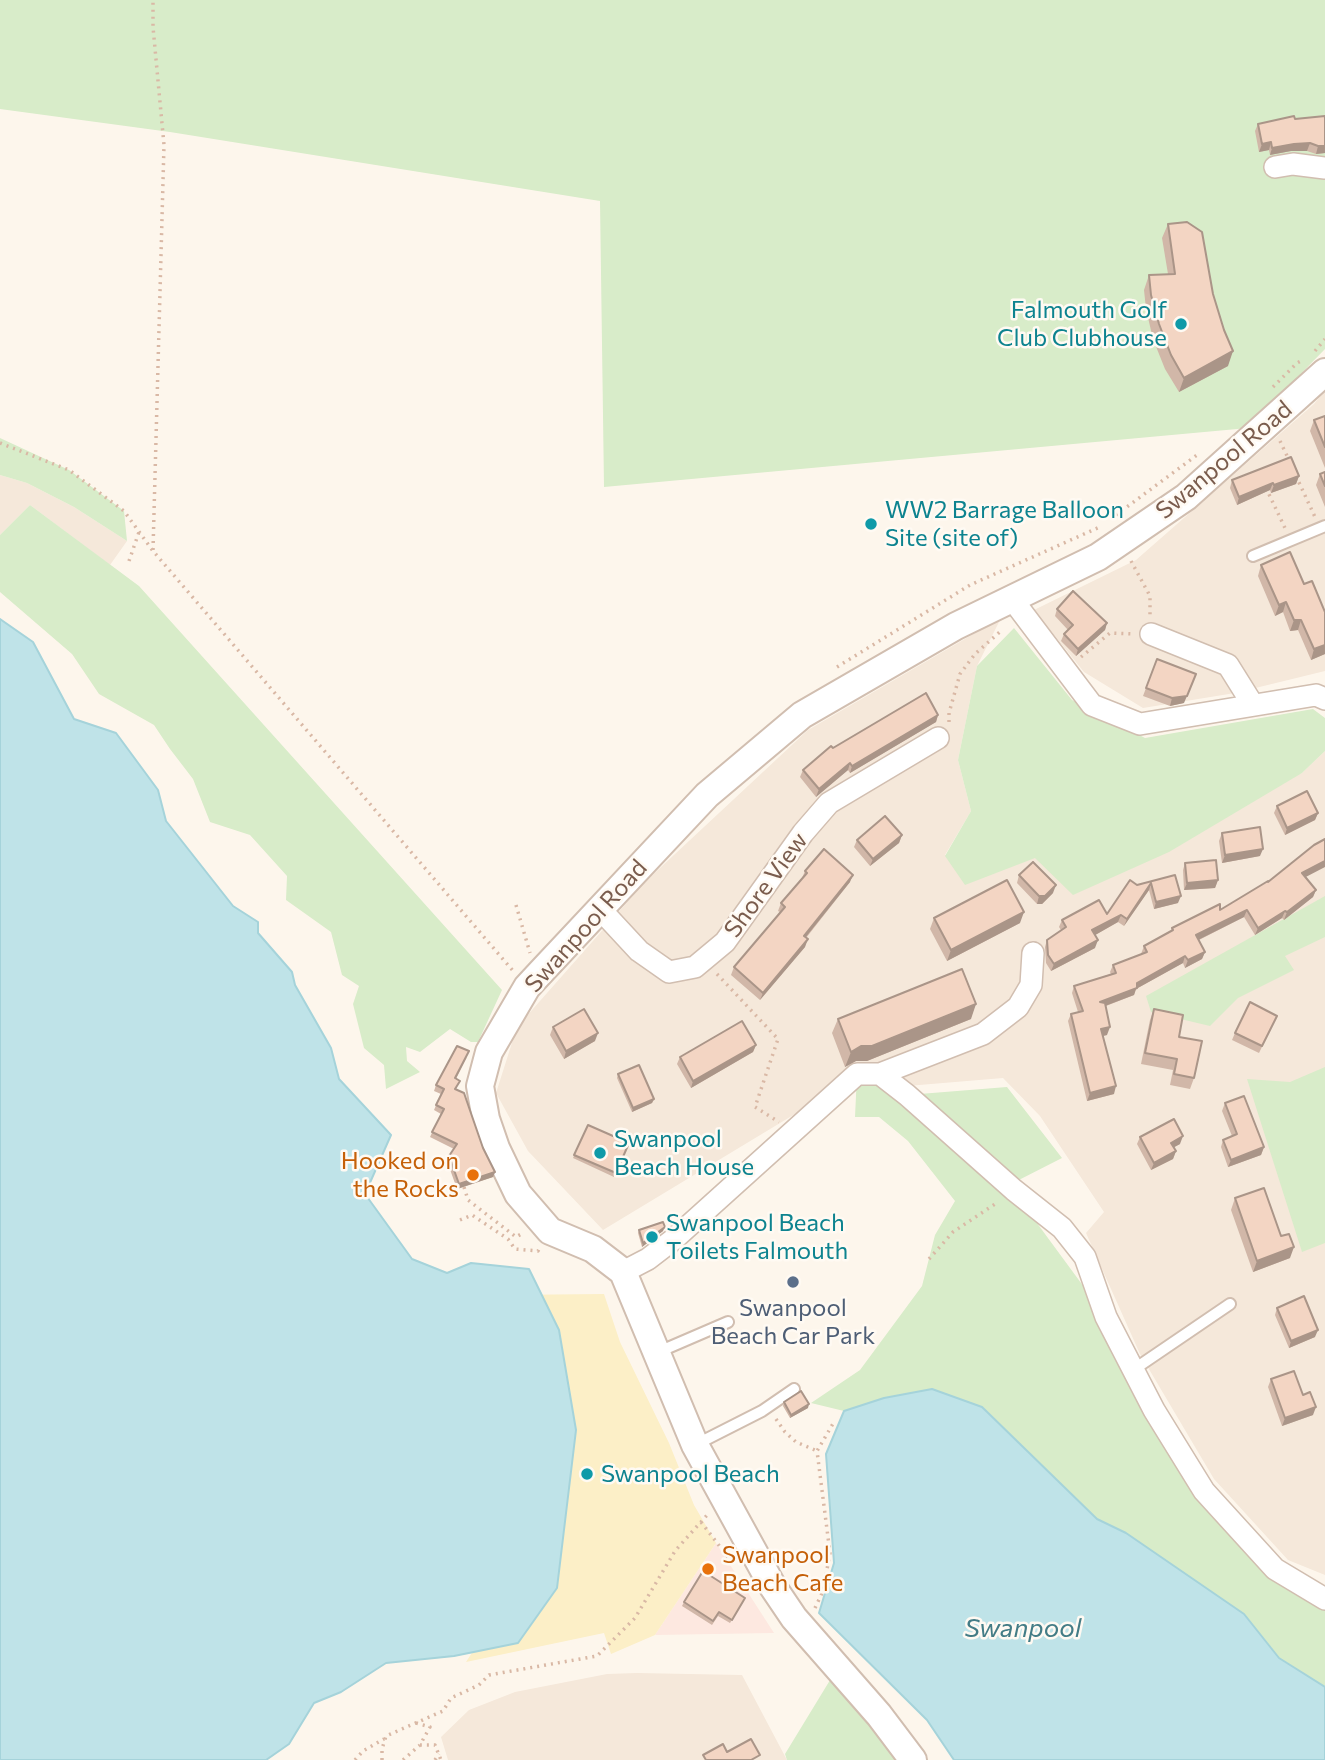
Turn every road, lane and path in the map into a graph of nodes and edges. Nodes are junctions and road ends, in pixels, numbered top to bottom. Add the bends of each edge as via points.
1 (153, 0) edge
2 (1275, 167) dead end
3 (1325, 168) edge
4 (1323, 379) edge
5 (1276, 433) dead end
6 (0, 443) edge
7 (1262, 479) edge
8 (1322, 527) edge
9 (139, 532) junction
10 (1291, 540) junction
11 (153, 551) junction
12 (1253, 556) dead end
13 (1130, 559) dead end
14 (129, 561) dead end
15 (1012, 598) junction
16 (1151, 634) junction
17 (980, 650) dead end
18 (1066, 670) junction
19 (1325, 699) edge
20 (1253, 705) junction
21 (944, 732) joint
22 (516, 905) dead end
23 (600, 909) junction
24 (1033, 953) dead end
25 (704, 959) junction
26 (508, 965) dead end
27 (540, 973) junction
28 (880, 1074) junction
29 (794, 1131) junction
30 (464, 1187) edge
31 (1014, 1190) junction
32 (460, 1220) dead end
33 (542, 1222) junction
34 (524, 1250) dead end
35 (929, 1259) dead end
36 (622, 1272) junction
37 (1230, 1304) dead end
38 (728, 1322) dead end
39 (656, 1353) junction
40 (1133, 1370) junction
41 (794, 1390) dead end
42 (774, 1416) dead end
43 (834, 1422) dead end
44 (695, 1445) junction
45 (817, 1451) junction
46 (731, 1561) dead end
47 (1325, 1599) edge
48 (802, 1627) junction
49 (414, 1723) junction
50 (384, 1739) junction
51 (420, 1745) junction
52 (439, 1754) junction
53 (355, 1760) edge
54 (382, 1760) edge
55 (403, 1760) edge
56 (435, 1760) edge
57 (441, 1760) edge
58 (913, 1760) edge

1 - 11 path via 164,145
2 - 3 street
4 - 15 street, Swanpool Road via 1186,497 1098,557
5 - 8 path
6 - 9 path via 69,470 124,510
7 - 10 path
8 - 10 lane
9 - 11 path
9 - 14 path
10 - 12 lane
11 - 26 path
13 - 16 path via 1150,596
15 - 18 street
15 - 23 street, Swanpool Road via 802,715 706,795
16 - 18 path via 1110,633
16 - 20 street via 1228,665
17 - 21 path via 960,674
18 - 20 street via 1092,705 1140,724
19 - 20 street via 1317,695
21 - 25 street, Shore View via 829,803 724,942
22 - 27 path
23 - 25 street, Shore View via 639,951 668,972 695,967
23 - 27 street, Swanpool Road
24 - 28 street via 1031,985 1018,1007 983,1034
25 - 29 path via 778,1039 755,1107
27 - 33 street, Swanpool Road via 489,1052 480,1087 496,1148 518,1194
28 - 29 street via 857,1074
28 - 31 street
29 - 36 street via 674,1239
30 - 33 path via 468,1200 516,1237
31 - 35 path via 953,1232
31 - 40 street via 1062,1228 1085,1257 1106,1317
32 - 34 path via 472,1215 509,1239 515,1249
33 - 36 street, Swanpool Road via 550,1231 593,1249
36 - 39 street, Swanpool Road
37 - 40 lane
38 - 39 lane
39 - 44 street, Swanpool Road
40 - 47 street via 1204,1492 1275,1569
41 - 44 lane via 762,1412
42 - 45 path via 796,1442
43 - 45 path
44 - 48 street, Swanpool Road via 773,1587
45 - 48 path via 829,1567 823,1591
46 - 49 path via 701,1522 675,1550 635,1618 597,1657 488,1675 479,1685 451,1698 443,1711
48 - 58 street, Swanpool Road
49 - 50 path
49 - 51 path via 430,1727
50 - 53 path
50 - 54 path
51 - 52 path via 435,1745
51 - 55 path
52 - 56 path
52 - 57 path

